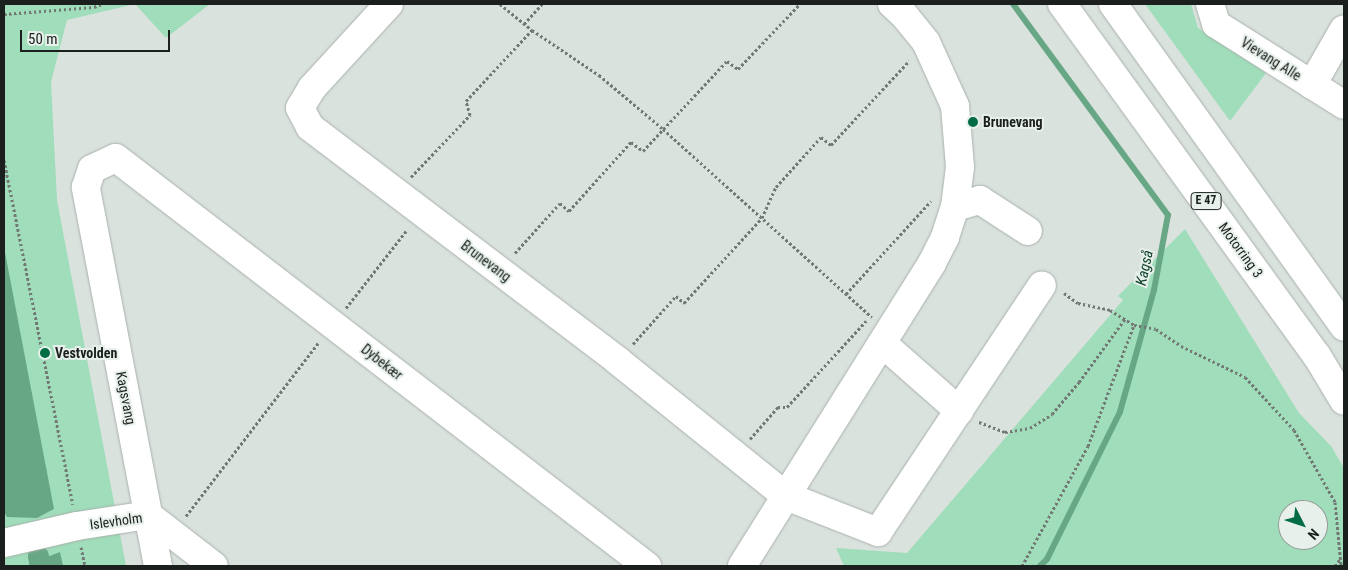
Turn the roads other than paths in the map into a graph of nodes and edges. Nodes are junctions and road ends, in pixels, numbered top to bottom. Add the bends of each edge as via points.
1 (390, 4) edge
2 (892, 4) edge
3 (1062, 4) edge
4 (1113, 4) edge
5 (1210, 4) edge
6 (1344, 29) edge
7 (1312, 85) junction
8 (1344, 105) edge
9 (116, 158) joint
10 (945, 202) junction
11 (1028, 231) dead end
12 (1042, 285) road end
13 (1344, 327) edge
14 (881, 329) junction
15 (1344, 401) edge
16 (959, 411) junction
17 (786, 496) junction
18 (148, 515) junction
19 (14, 541) edge
20 (158, 566) edge
21 (214, 566) edge
22 (647, 566) edge
23 (742, 566) edge

1 - 17 main road, Brunevang via 312,88 300,108 310,127 618,361
2 - 10 main road via 926,42 955,106 960,167
3 - 15 main road, Motorring 3 / E 47 via 1317,356
4 - 13 main road
5 - 7 main road, Vievang Alle via 1216,24
6 - 7 main road
7 - 8 main road, Vievang Alle
9 - 18 main road, Kagsvang via 92,169 86,187
9 - 22 main road, Dybekær
10 - 11 main road via 980,200
10 - 14 main road via 945,237 932,263
12 - 16 main road
14 - 16 main road
14 - 17 main road
16 - 17 main road, Brunevang via 878,532
17 - 23 main road
18 - 19 main road, Islevholm via 67,528
18 - 20 main road, Kagsvang
18 - 21 main road, Islevholm

